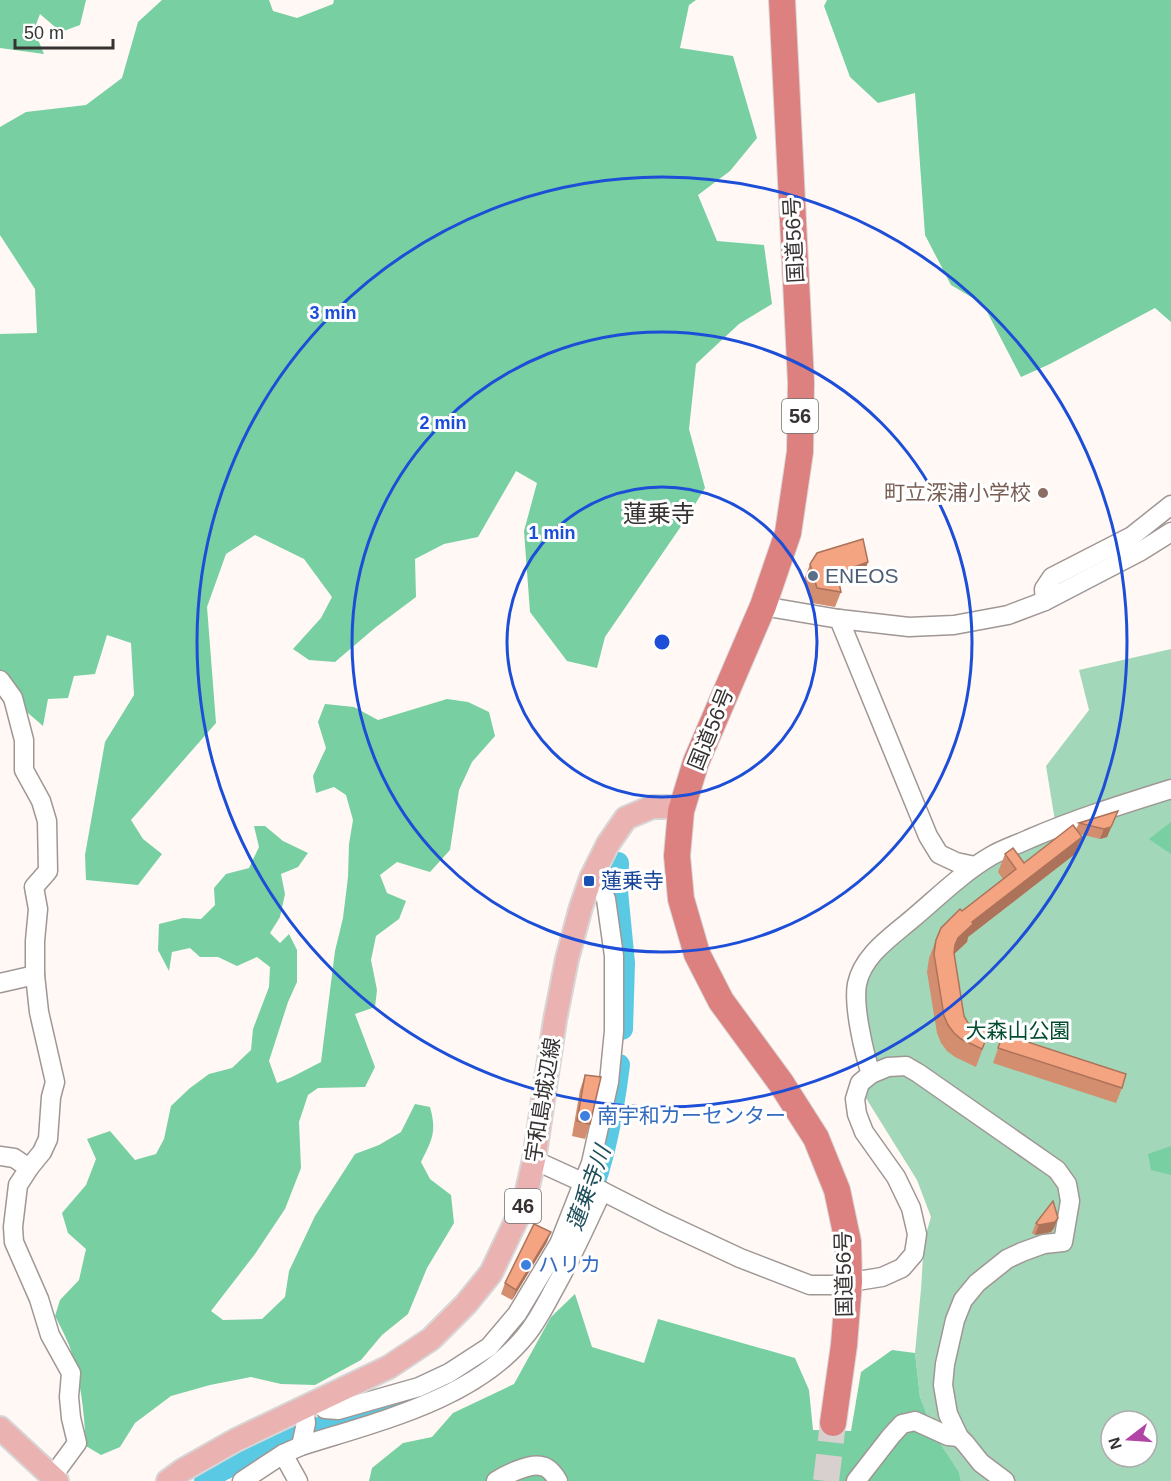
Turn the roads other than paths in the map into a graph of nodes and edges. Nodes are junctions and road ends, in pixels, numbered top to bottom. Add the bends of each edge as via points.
1 (782, 0) edge
2 (1171, 505) edge
3 (1171, 532) edge
4 (1045, 601) junction
5 (763, 606) junction
6 (839, 619) junction
7 (0, 680) edge
8 (1171, 789) edge
9 (681, 811) junction
10 (975, 866) junction
11 (591, 878) junction
12 (35, 975) junction
13 (0, 983) edge
14 (871, 1074) junction
15 (0, 1156) edge
16 (534, 1160) junction
17 (29, 1168) junction
18 (583, 1182) junction
19 (602, 1191) junction
20 (849, 1282) junction
21 (311, 1404) junction
22 (834, 1423) tunnel mouth
23 (0, 1428) edge
24 (962, 1440) junction
25 (301, 1446) junction
26 (283, 1454) junction
27 (55, 1479) edge
28 (168, 1481) edge
29 (242, 1481) edge
30 (298, 1481) edge
31 (496, 1481) edge
32 (558, 1481) edge
33 (856, 1481) edge
34 (1005, 1481) edge

1 - 5 highway, 国道56号 / 56 via 801,382 800,452 788,533
2 - 4 street via 1132,537 1052,577 1044,589
3 - 4 street
4 - 6 street via 1008,615 954,625 909,627
5 - 6 street
5 - 9 highway, 国道56号 / 56 via 696,762
6 - 10 street via 928,836 939,854
7 - 12 street via 13,698 24,740 24,770 47,821 48,871 34,887 38,909
8 - 10 street via 1056,827
9 - 11 main road, 宇和島城辺線 / 46 via 652,807 626,818
9 - 20 highway, 国道56号 / 56 via 677,856 681,899 697,954 721,1001 816,1138 837,1190 848,1242
10 - 14 street via 867,960 858,983 856,1003
11 - 16 main road, 宇和島城辺線 / 46 via 567,959
11 - 18 street via 606,899 614,956 614,1031 609,1082
12 - 13 street
12 - 17 street via 55,1082 48,1138
14 - 20 street via 861,1083 855,1099 857,1114 864,1132 897,1177 917,1234 914,1254 902,1268 882,1277
14 - 24 street via 906,1066 1056,1170 1067,1184 1070,1202 1063,1242 1044,1244 1007,1259 963,1300 955,1320 943,1385 948,1414
15 - 17 street via 14,1158
16 - 18 street
16 - 21 main road, 宇和島城辺線 / 46 via 524,1203 508,1238 491,1273 466,1304 431,1339 389,1367
17 - 27 street via 18,1185 14,1242 50,1335 71,1373 69,1397 77,1443
18 - 19 street
18 - 21 street via 559,1244 517,1314 489,1347 419,1387 338,1410
19 - 20 street via 777,1273 810,1285
19 - 25 street via 545,1306 505,1357 444,1396
20 - 22 highway, 国道56号 / 56
21 - 25 street
21 - 28 main road, 宇和島城辺線 / 46 via 236,1440
23 - 27 main road
24 - 33 street via 915,1420 902,1424
24 - 34 street via 981,1463
25 - 26 street
26 - 29 street
26 - 30 street
31 - 32 street via 531,1466 541,1466 553,1472

